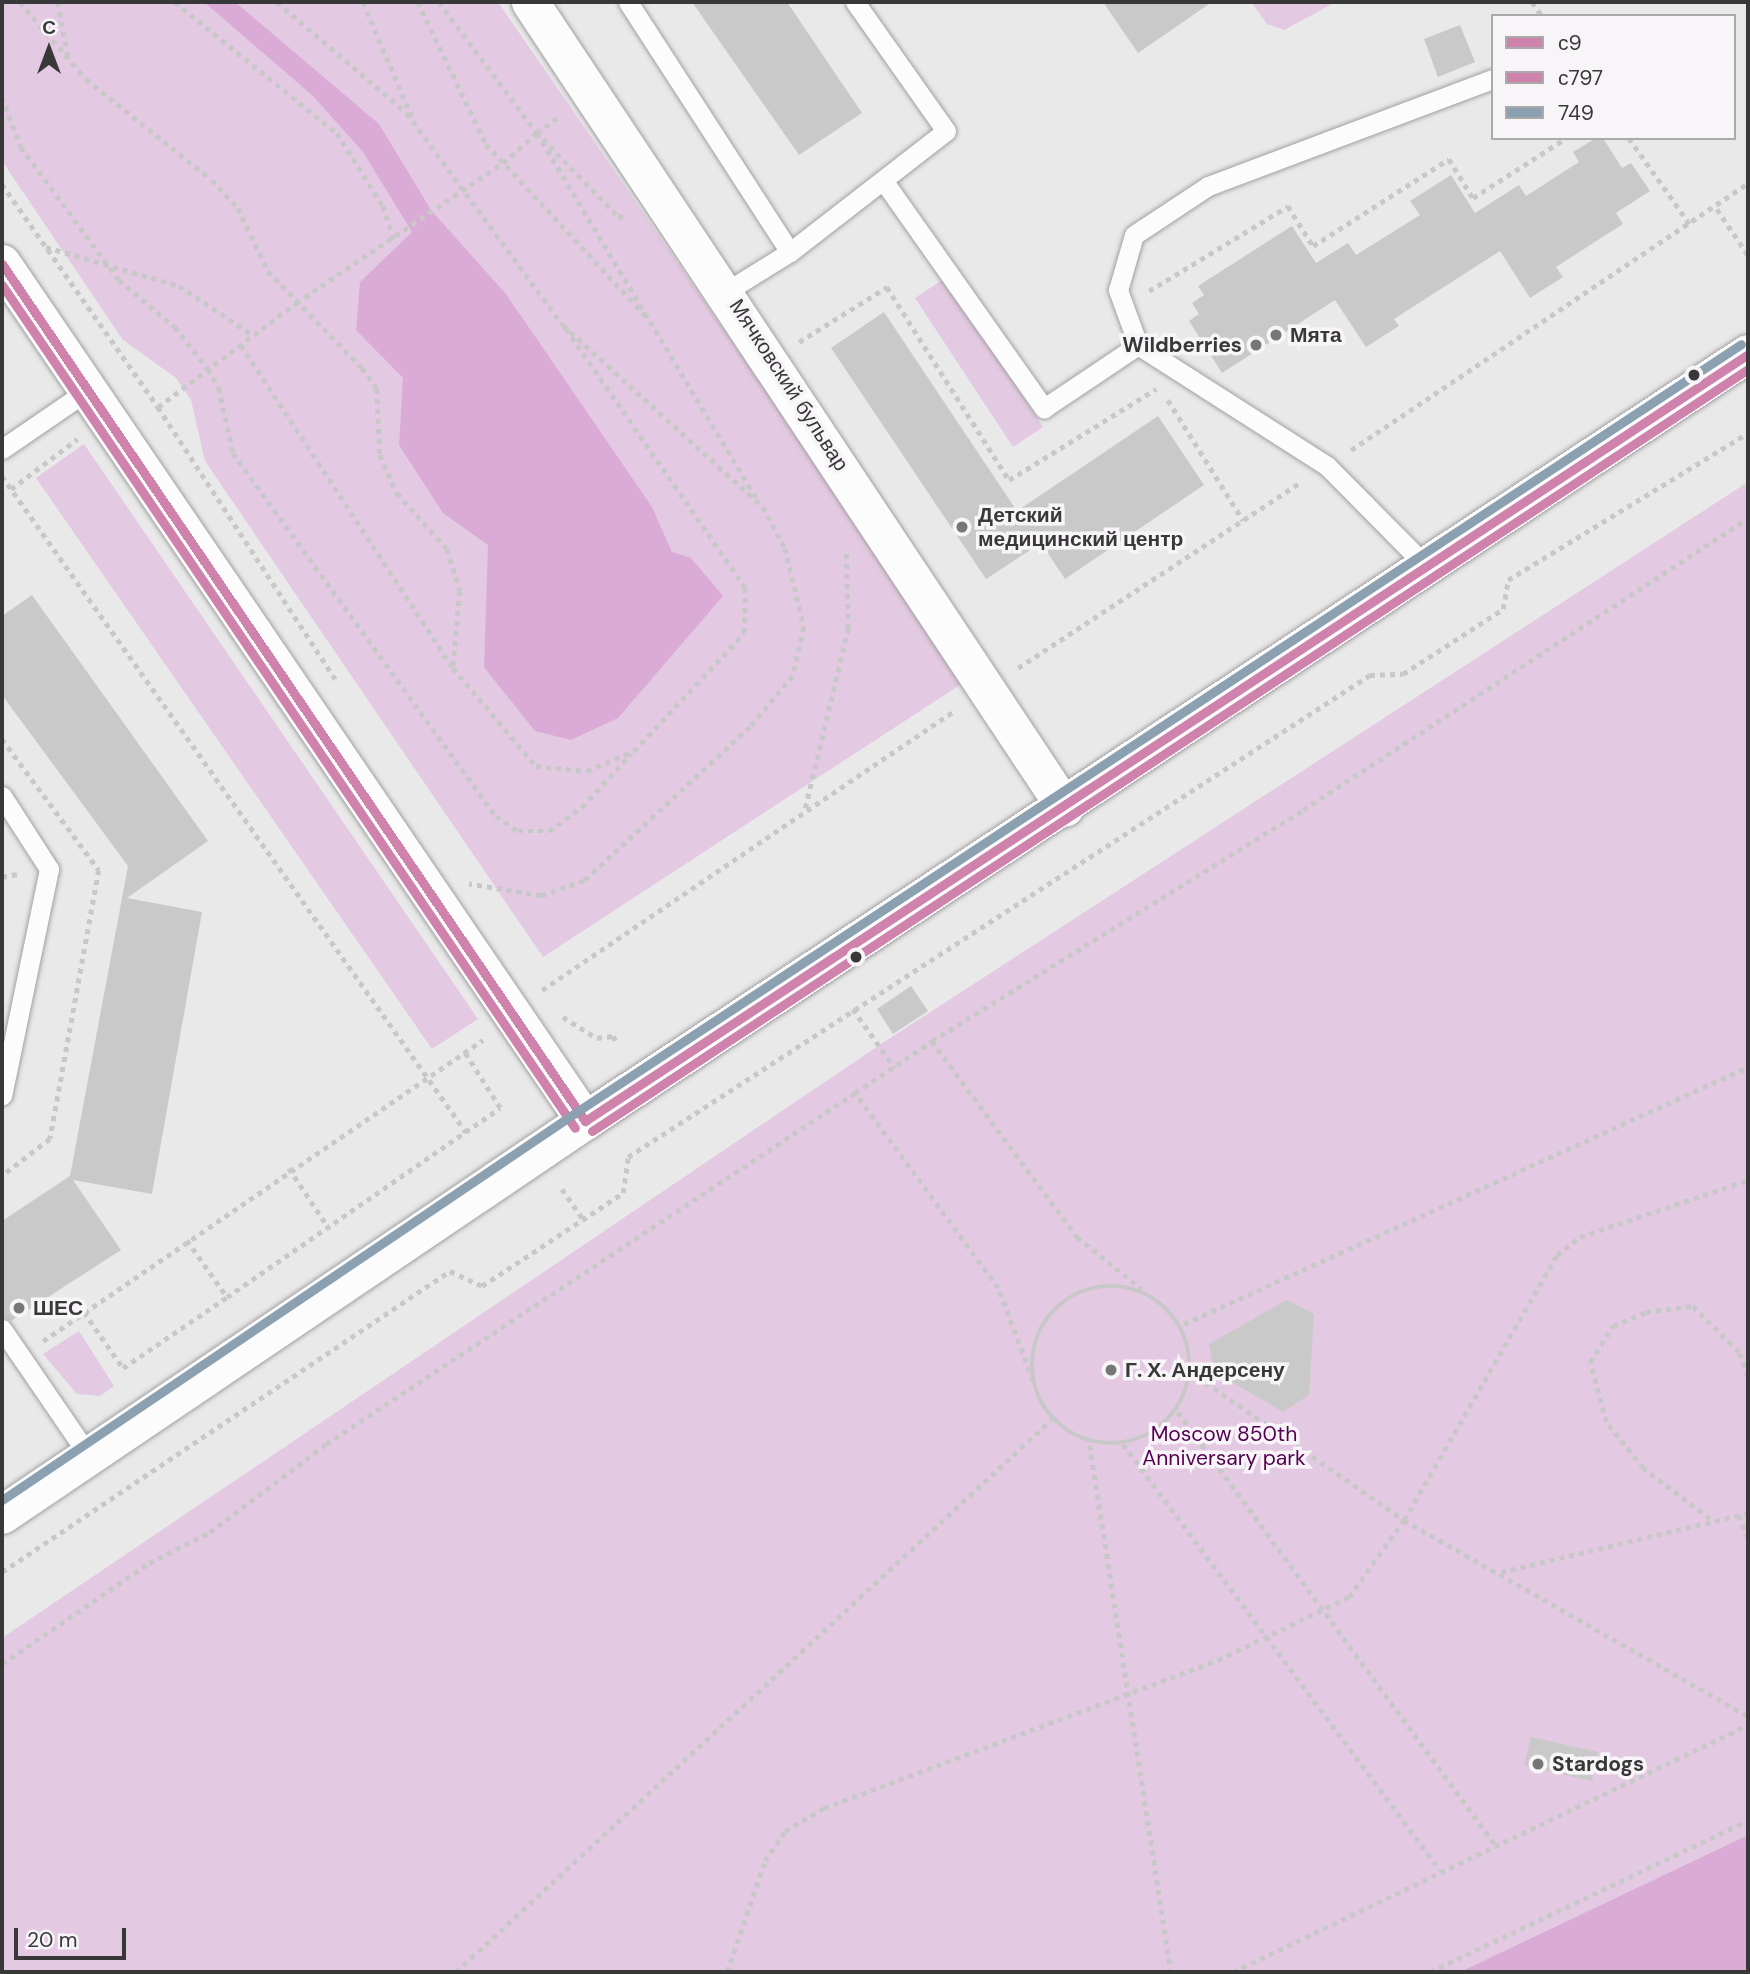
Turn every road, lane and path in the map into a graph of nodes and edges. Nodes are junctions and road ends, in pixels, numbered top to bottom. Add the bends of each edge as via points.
1 (20, 2) edge
2 (58, 2) edge
3 (175, 2) edge
4 (277, 2) edge
5 (363, 2) edge
6 (418, 2) edge
7 (439, 2) edge
8 (530, 2) edge
9 (628, 2) edge
10 (855, 2) edge
11 (68, 58) junction
12 (1491, 80) edge
13 (2, 97) edge
14 (414, 121) junction
15 (537, 133) junction
16 (1563, 140) edge
17 (1630, 140) edge
18 (503, 163) junction
19 (885, 183) junction
20 (1748, 183) edge
21 (2, 184) edge
22 (465, 190) junction
23 (1717, 209) junction
24 (1691, 226) junction
25 (394, 240) junction
26 (45, 247) junction
27 (790, 252) junction
28 (1748, 255) edge
29 (108, 261) junction
30 (2, 264) edge
31 (727, 291) junction
32 (296, 303) junction
33 (1122, 308) junction
34 (563, 325) junction
35 (655, 325) junction
36 (253, 335) junction
37 (241, 345) junction
38 (1138, 345) junction
39 (1748, 355) edge
40 (208, 369) junction
41 (91, 388) junction
42 (158, 407) junction
43 (1748, 433) edge
44 (2, 449) edge
45 (1327, 466) junction
46 (2, 476) edge
47 (762, 507) junction
48 (1748, 518) edge
49 (846, 535) dead end
50 (1428, 568) junction
51 (453, 668) junction
52 (339, 686) dead end
53 (985, 689) junction
54 (634, 751) junction
55 (2, 796) edge
56 (805, 808) junction
57 (1065, 808) junction
58 (459, 872) dead end
59 (467, 884) junction
60 (475, 894) dead end
61 (536, 978) dead end
62 (543, 988) junction
63 (535, 998) dead end
64 (551, 1000) dead end
65 (853, 1009) junction
66 (558, 1012) dead end
67 (483, 1040) dead end
68 (932, 1041) junction
69 (618, 1044) dead end
70 (463, 1051) junction
71 (1748, 1066) edge
72 (894, 1069) junction
73 (426, 1073) junction
74 (855, 1093) junction
75 (2, 1095) edge
76 (585, 1121) junction
77 (466, 1132) junction
78 (289, 1168) junction
79 (1748, 1180) edge
80 (562, 1189) dead end
81 (583, 1219) junction
82 (328, 1227) junction
83 (187, 1240) junction
84 (1142, 1289) junction
85 (226, 1297) junction
86 (84, 1312) junction
87 (1184, 1324) junction
88 (2, 1329) edge
89 (20, 1356) junction
90 (1189, 1371) junction
91 (1748, 1376) edge
92 (1033, 1381) junction
93 (1178, 1412) junction
94 (1051, 1420) junction
95 (1123, 1444) junction
96 (1090, 1445) junction
97 (89, 1457) junction
98 (1748, 1513) edge
99 (2, 1514) edge
100 (1739, 1515) junction
101 (1710, 1519) junction
102 (1404, 1520) junction
103 (1748, 1538) edge
104 (2, 1572) edge
105 (1499, 1572) junction
106 (1327, 1612) junction
107 (1270, 1636) junction
108 (2, 1664) edge
109 (1131, 1695) junction
110 (1748, 1716) edge
111 (1748, 1725) edge
112 (1748, 1820) edge
113 (1497, 1847) junction
114 (1440, 1870) junction
115 (456, 1972) edge
116 (727, 1972) edge
117 (1171, 1972) edge
118 (1233, 1972) edge
119 (1430, 1972) edge

1 - 11 path
2 - 11 path
3 - 25 path via 337,133 383,206
4 - 14 path
5 - 14 path
6 - 18 path via 486,144
7 - 15 path
8 - 31 street, Мячковский бульвар
9 - 27 lane
10 - 19 lane via 946,131
11 - 32 path via 239,208 268,271
12 - 33 lane via 1208,186 1133,235 1118,290
13 - 29 path via 21,147
14 - 22 path
15 - 18 path
15 - 35 path
16 - 33 path via 1473,198 1449,159 1312,246 1288,206
17 - 24 path
18 - 22 path
18 - 35 path
19 - 27 lane
19 - 38 lane via 1044,408
20 - 23 path
21 - 26 path
22 - 25 path
22 - 34 path
23 - 24 path
23 - 28 path
24 - 45 path
25 - 32 path
26 - 29 path
26 - 42 path
27 - 31 lane
29 - 36 path via 179,286
29 - 40 path
30 - 41 main road
31 - 53 street, Мячковский бульвар
32 - 36 path
32 - 51 path via 377,389 380,455 397,493 447,549 460,590
33 - 38 lane
34 - 47 path
34 - 54 path via 745,588 744,633
35 - 47 path
36 - 37 path
37 - 40 path
37 - 51 path
38 - 45 lane
39 - 50 main road
40 - 42 path
40 - 54 path via 219,388 233,453 496,816 517,831 550,831 582,807
41 - 44 lane
41 - 76 main road
42 - 52 path
43 - 65 path via 1508,580 1503,608 1403,674 1370,675
45 - 50 lane
45 - 53 path
46 - 73 path
47 - 59 path via 785,548 804,627 793,676 750,727 584,881 541,896
48 - 68 path via 1303,810
49 - 56 path via 848,629
50 - 57 main road
51 - 54 path via 536,766 587,771
53 - 56 path
53 - 57 street, Мячковский бульвар
55 - 75 lane via 49,869
56 - 62 path
57 - 76 main road
58 - 59 path
59 - 60 path
61 - 62 path
62 - 63 path
62 - 64 path
65 - 72 path
65 - 81 path via 628,1157 623,1193
66 - 69 path via 597,1038 613,1036
67 - 70 path
68 - 72 path
68 - 84 path via 1077,1237
70 - 73 path
70 - 77 path via 500,1108
71 - 87 path
72 - 74 path
73 - 77 path
73 - 78 path
74 - 92 path via 998,1288
74 - 108 path via 326,1444 210,1532 149,1563
76 - 97 main road
77 - 82 path
78 - 82 path
78 - 83 path
79 - 102 path via 1580,1237 1556,1255
80 - 81 path
81 - 104 path via 482,1286 450,1272
82 - 85 path
83 - 85 path
83 - 86 path
84 - 87 path
84 - 92 path via 1083,1289 1053,1309 1035,1335
85 - 86 path via 123,1368
86 - 89 path
87 - 90 path
88 - 89 lane
89 - 97 lane
90 - 93 path via 1190,1391
90 - 102 path
91 - 101 path via 1740,1353 1693,1306 1646,1312 1613,1326 1590,1362 1606,1422 1643,1468
92 - 94 path
93 - 95 path
93 - 106 path
94 - 96 path
94 - 115 path
95 - 96 path
95 - 107 path
96 - 109 path
97 - 99 main road
98 - 100 path
100 - 101 path
100 - 103 path
101 - 105 path
102 - 105 path
102 - 106 path via 1349,1597
105 - 110 path
106 - 107 path
106 - 113 path
107 - 109 path
107 - 114 path
109 - 116 path via 824,1808 785,1831 765,1861
109 - 117 path
111 - 113 path
112 - 119 path
113 - 114 path
114 - 118 path

